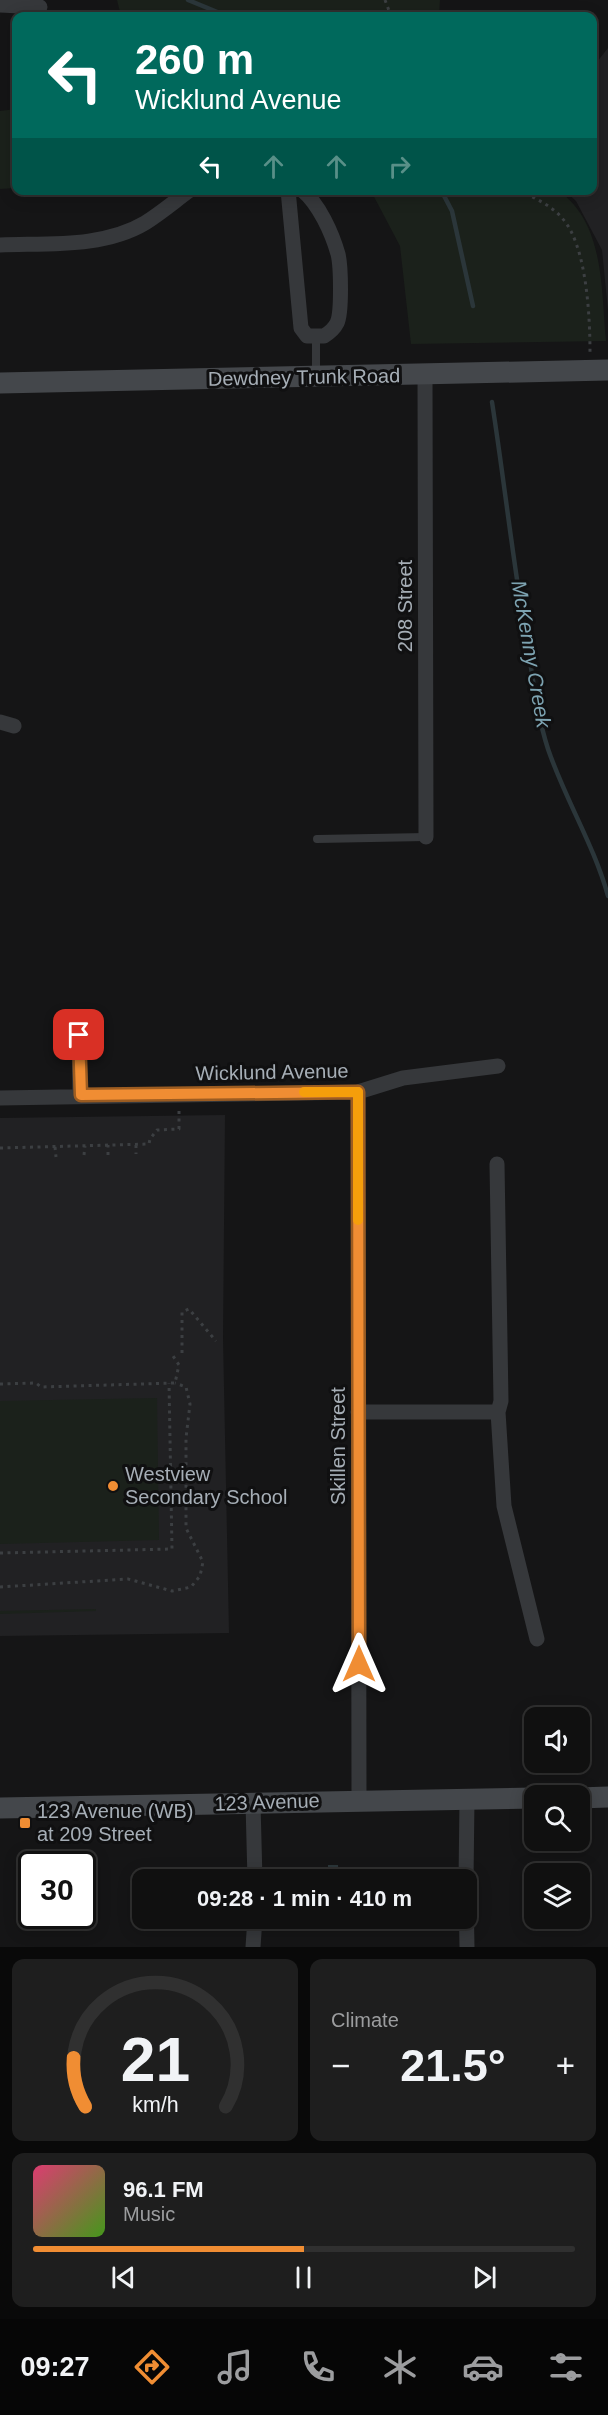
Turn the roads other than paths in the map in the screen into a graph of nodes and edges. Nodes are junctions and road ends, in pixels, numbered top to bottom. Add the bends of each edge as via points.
1 (0, 5) edge
2 (40, 7) dead end
3 (183, 195) edge
4 (288, 195) edge
5 (308, 195) edge
6 (0, 245) edge
7 (316, 337) junction
8 (599, 370) edge
9 (425, 375) junction
10 (316, 376) junction
11 (0, 382) edge
12 (426, 837) joint
13 (317, 839) dead end
14 (79, 1035) dead end
15 (498, 1066) dead end
16 (358, 1092) junction
17 (81, 1095) junction
18 (0, 1098) edge
19 (497, 1164) dead end
20 (358, 1412) junction
21 (498, 1412) junction
22 (537, 1639) dead end
23 (608, 1797) edge
24 (524, 1798) edge
25 (590, 1798) edge
26 (359, 1800) junction
27 (467, 1800) junction
28 (253, 1803) junction
29 (0, 1808) edge
30 (255, 1869) edge
31 (466, 1869) edge
32 (254, 1929) edge
33 (467, 1929) edge
34 (253, 1947) edge
35 (467, 1947) edge

1 - 2 street
3 - 6 street via 144,224 105,238
4 - 7 street via 301,328 307,336
5 - 7 street via 324,220 338,255 339,314 330,332
7 - 10 lane
8 - 9 main road, Dewdney Trunk Road
9 - 10 main road, Dewdney Trunk Road
9 - 12 street, 208 Street
10 - 11 main road, Dewdney Trunk Road
12 - 13 lane
14 - 17 street
15 - 16 street, Wicklund Avenue via 403,1078
16 - 17 street, Wicklund Avenue
16 - 20 street, Skillen Street
17 - 18 street, Wicklund Avenue
19 - 21 street via 501,1401
20 - 21 street
20 - 26 street, Skillen Street
21 - 22 street via 504,1506
23 - 25 main road
24 - 27 main road, 123 Avenue
26 - 27 main road, 123 Avenue
26 - 28 main road, 123 Avenue
27 - 31 street
28 - 29 main road, 123 Avenue
28 - 30 street
32 - 34 street
33 - 35 street

